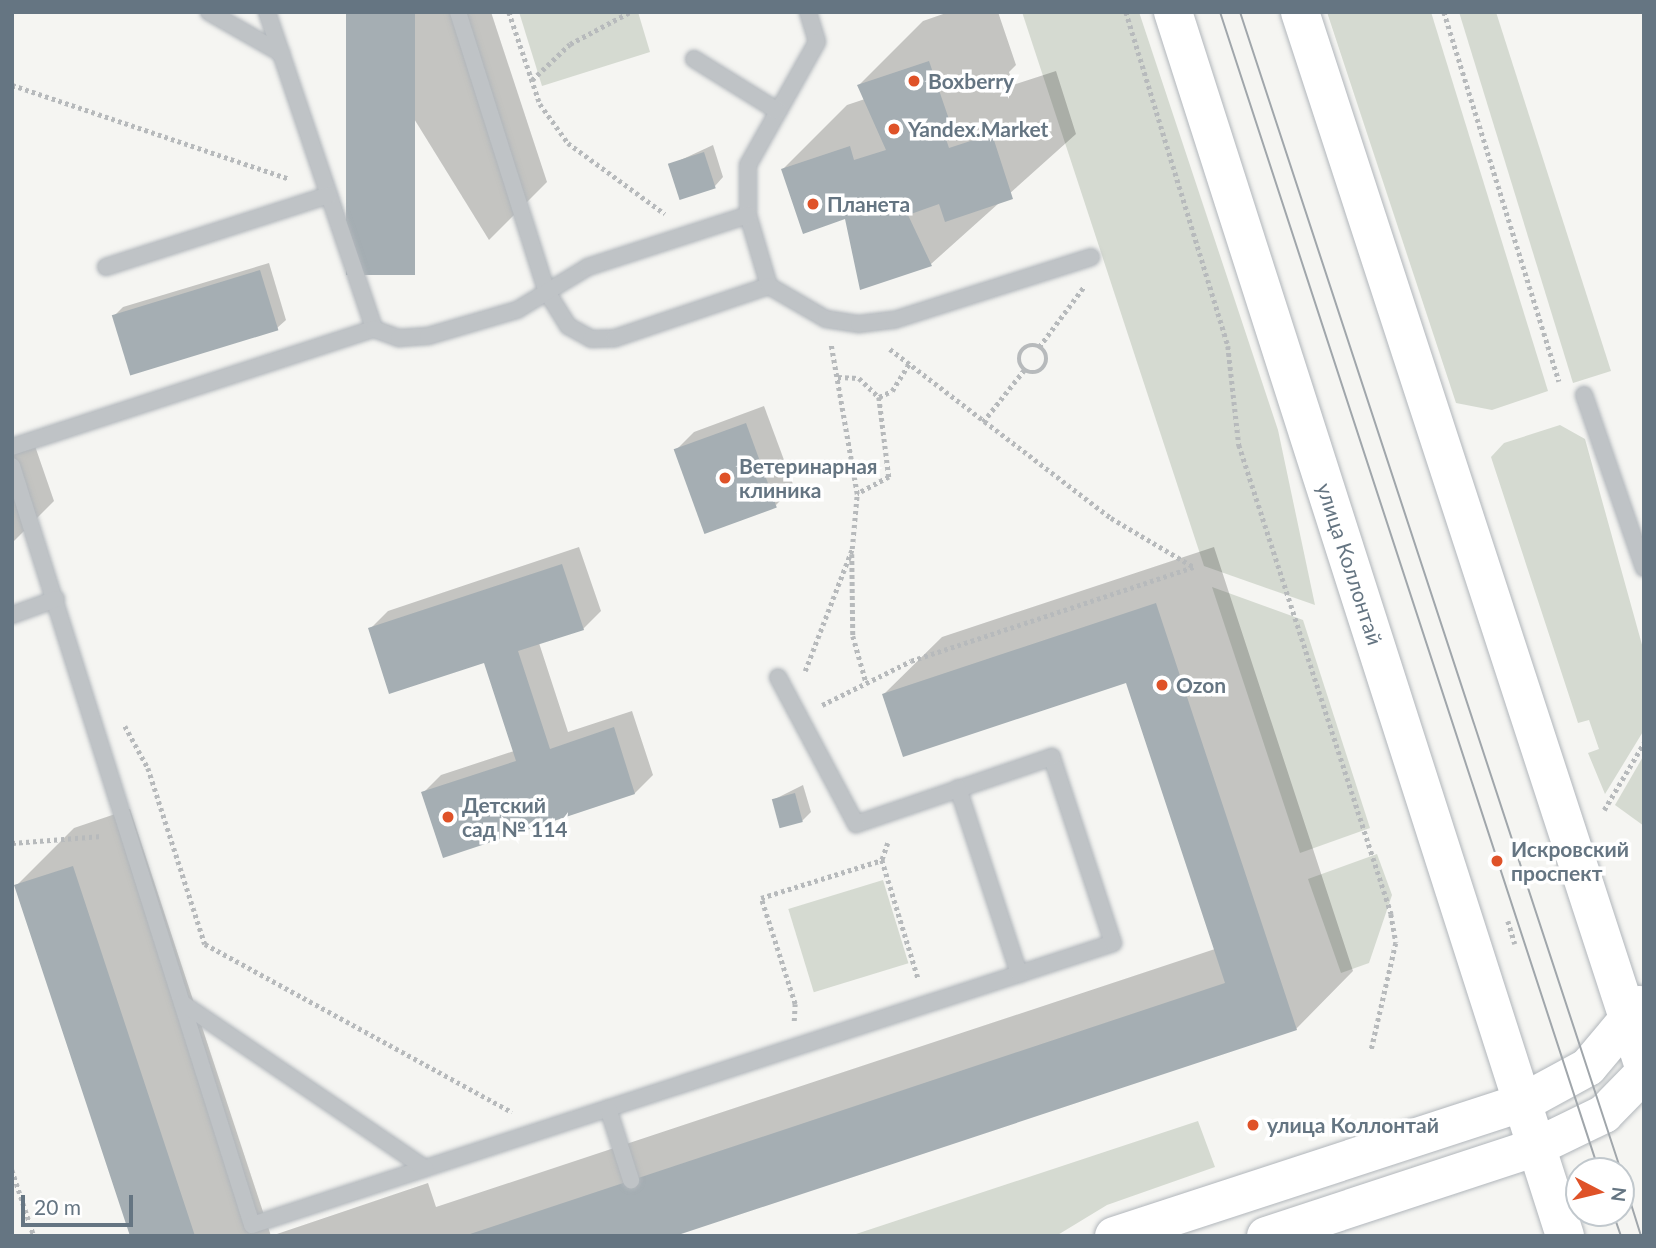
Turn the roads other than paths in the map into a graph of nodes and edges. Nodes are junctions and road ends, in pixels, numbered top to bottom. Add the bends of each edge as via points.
1 (209, 12) edge
2 (267, 12) edge
3 (458, 12) edge
4 (808, 12) edge
5 (1172, 12) edge
6 (1300, 12) edge
7 (281, 53) junction
8 (694, 59) dead end
9 (778, 111) junction
10 (329, 195) junction
11 (748, 215) junction
12 (1091, 257) dead end
13 (106, 267) dead end
14 (769, 286) junction
15 (547, 292) junction
16 (374, 329) junction
17 (1584, 395) dead end
18 (12, 447) edge
19 (12, 466) edge
20 (1644, 568) edge
21 (57, 599) junction
22 (12, 615) edge
23 (778, 677) dead end
24 (958, 788) junction
25 (1019, 974) junction
26 (182, 1003) junction
27 (1636, 1010) edge
28 (1644, 1068) edge
29 (1644, 1073) edge
30 (1522, 1103) junction
31 (608, 1108) junction
32 (1536, 1147) junction
33 (425, 1168) junction
34 (631, 1180) dead end
35 (1114, 1236) edge
36 (1266, 1236) edge
37 (1565, 1236) edge

1 - 7 lane
2 - 7 lane
3 - 15 lane
4 - 9 lane via 817,42
5 - 30 main road, улица Коллонтай
6 - 27 main road
7 - 10 lane
8 - 9 lane
9 - 11 lane via 748,165
10 - 13 lane
10 - 16 lane
11 - 14 lane
11 - 15 lane via 588,267
12 - 14 lane via 894,320 859,324 826,319
14 - 15 lane via 615,338 590,339 568,326
15 - 16 lane via 517,310 428,336 399,338
16 - 18 lane
17 - 20 lane
19 - 21 lane
21 - 22 lane
21 - 26 lane
23 - 24 lane via 856,824
24 - 25 lane
24 - 25 lane via 1052,757 1061,784 1113,943
25 - 31 lane
26 - 33 lane
26 - 33 lane via 252,1225
27 - 28 main road
27 - 30 main road via 1588,1067
29 - 32 main road via 1604,1114
30 - 32 main road, улица Коллонтай
30 - 35 main road
31 - 33 lane
31 - 34 lane
32 - 36 main road
32 - 37 main road, улица Коллонтай

